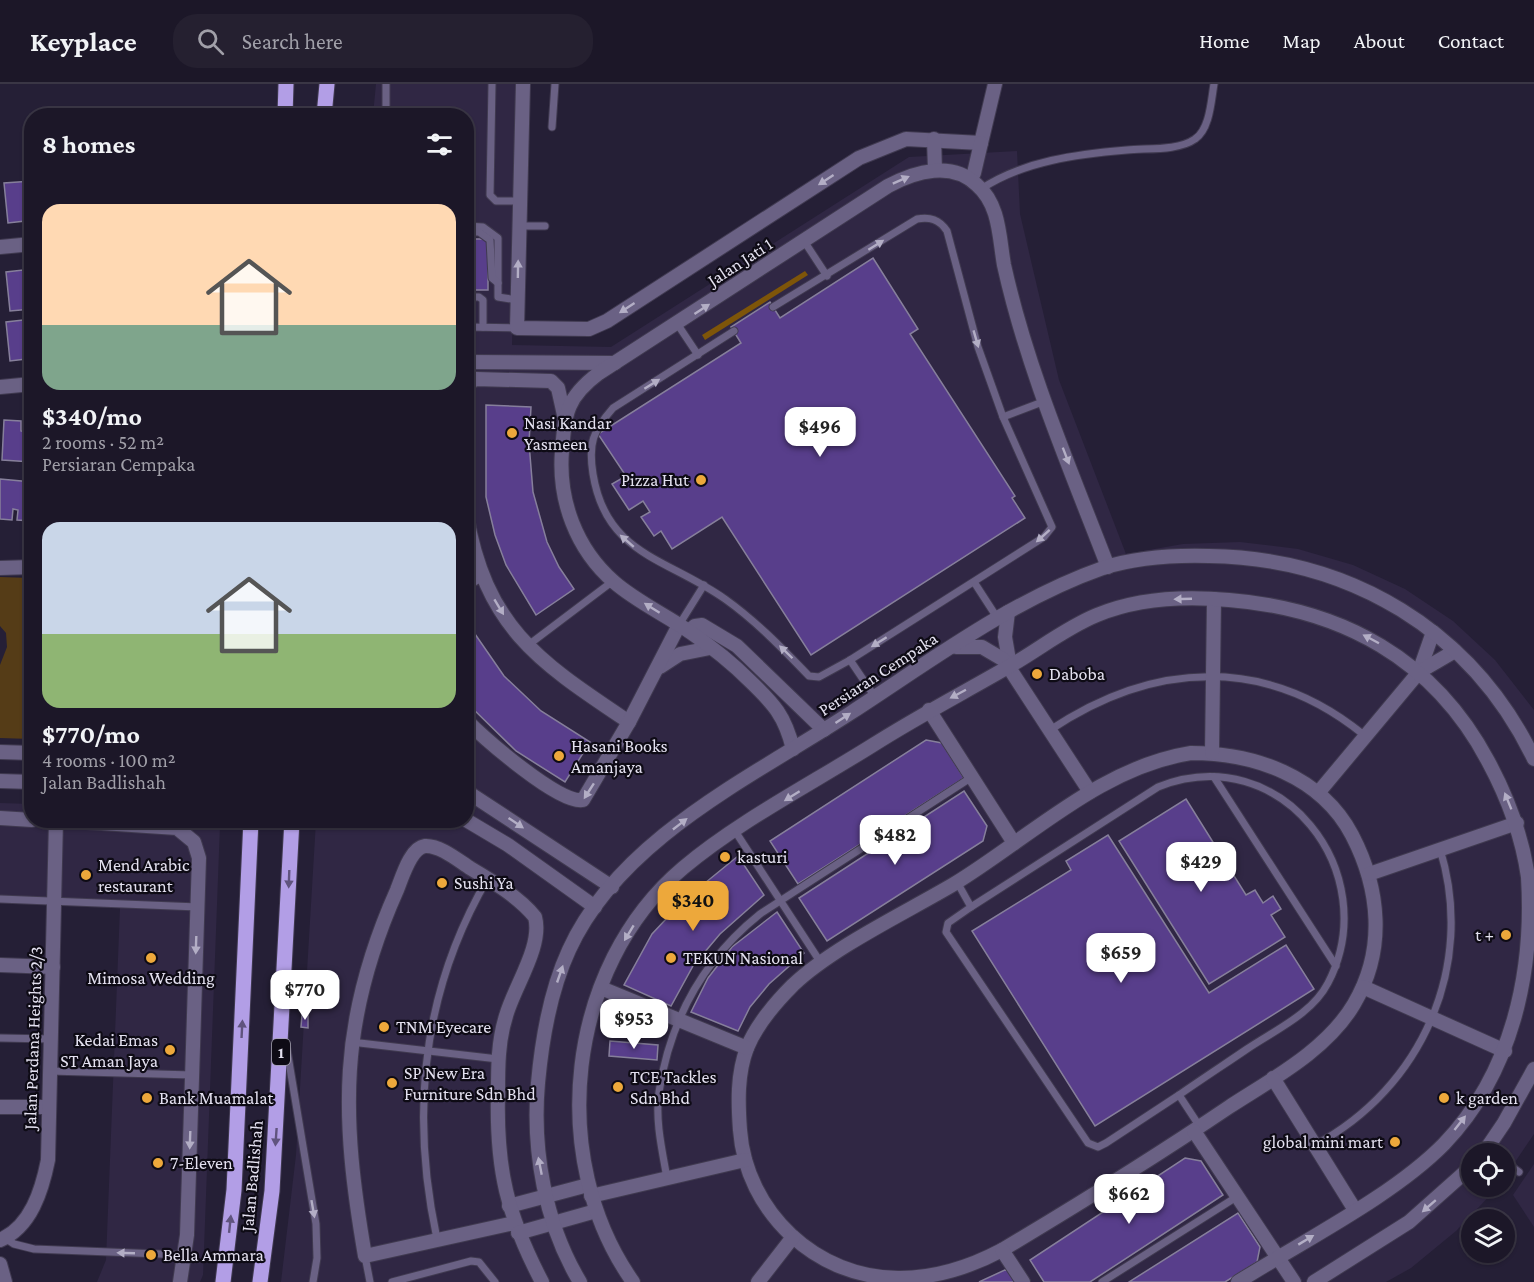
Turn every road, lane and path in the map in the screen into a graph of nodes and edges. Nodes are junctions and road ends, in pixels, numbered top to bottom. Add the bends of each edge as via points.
1 (286, 84) edge
2 (327, 84) edge
3 (387, 84) edge
4 (492, 84) edge
5 (523, 84) edge
6 (555, 84) edge
7 (995, 84) edge
8 (1214, 84) edge
9 (285, 108) edge
10 (325, 108) edge
11 (386, 108) edge
12 (552, 127) dead end
13 (934, 139) junction
14 (981, 143) junction
15 (935, 171) junction
16 (970, 179) junction
17 (981, 189) junction
18 (519, 201) junction
19 (474, 226) edge
20 (519, 226) junction
21 (545, 226) dead end
22 (474, 232) edge
23 (804, 242) junction
24 (24, 245) edge
25 (0, 247) edge
26 (827, 276) junction
27 (498, 283) junction
28 (474, 297) edge
29 (518, 300) junction
30 (773, 307) dead end
31 (678, 325) junction
32 (474, 327) edge
33 (483, 327) junction
34 (517, 328) junction
35 (734, 331) dead end
36 (698, 355) junction
37 (474, 362) edge
38 (617, 363) junction
39 (474, 380) edge
40 (24, 385) edge
41 (0, 387) edge
42 (1045, 401) junction
43 (1003, 417) junction
44 (565, 418) junction
45 (474, 544) edge
46 (24, 567) edge
47 (1108, 567) junction
48 (0, 568) edge
49 (483, 578) junction
50 (613, 581) junction
51 (974, 582) junction
52 (474, 583) edge
53 (704, 585) junction
54 (1214, 599) junction
55 (1003, 615) junction
56 (684, 628) junction
57 (1433, 632) junction
58 (526, 646) junction
59 (710, 648) junction
60 (951, 648) junction
61 (1455, 651) junction
62 (850, 660) junction
63 (1010, 666) junction
64 (656, 670) junction
65 (1419, 672) junction
66 (1213, 675) junction
67 (875, 697) junction
68 (929, 710) junction
69 (629, 722) junction
70 (474, 727) edge
71 (824, 730) junction
72 (1050, 730) junction
73 (1364, 735) junction
74 (793, 749) junction
75 (0, 752) edge
76 (24, 753) edge
77 (1212, 753) junction
78 (1534, 759) edge
79 (972, 777) junction
80 (1214, 777) junction
81 (0, 781) edge
82 (24, 782) edge
83 (1090, 792) junction
84 (1318, 793) junction
85 (474, 796) edge
86 (0, 818) edge
87 (24, 820) edge
88 (1517, 823) junction
89 (474, 825) edge
90 (56, 828) edge
91 (174, 828) edge
92 (251, 828) edge
93 (292, 828) edge
94 (735, 831) junction
95 (1014, 843) junction
96 (1440, 849) junction
97 (1369, 874) junction
98 (488, 878) junction
99 (957, 882) junction
100 (612, 887) junction
101 (0, 899) edge
102 (781, 900) junction
103 (55, 901) junction
104 (198, 907) junction
105 (595, 907) junction
106 (971, 908) junction
107 (821, 963) junction
108 (0, 965) edge
109 (1336, 966) junction
110 (53, 967) junction
111 (1363, 987) junction
112 (602, 988) junction
113 (678, 1019) junction
114 (1433, 1019) junction
115 (283, 1027) junction
116 (0, 1038) edge
117 (51, 1039) junction
118 (351, 1042) junction
119 (747, 1048) junction
120 (428, 1050) junction
121 (1505, 1051) junction
122 (498, 1059) junction
123 (1534, 1069) edge
124 (50, 1071) junction
125 (192, 1075) junction
126 (1273, 1078) junction
127 (1179, 1095) junction
128 (0, 1107) edge
129 (49, 1107) junction
130 (1197, 1129) junction
131 (1493, 1143) edge
132 (1315, 1145) junction
133 (745, 1160) junction
134 (1515, 1169) edge
135 (1519, 1172) dead end
136 (1461, 1176) edge
137 (667, 1178) junction
138 (590, 1190) junction
139 (546, 1196) junction
140 (1238, 1196) junction
141 (509, 1206) junction
142 (1355, 1210) junction
143 (596, 1211) junction
144 (554, 1222) junction
145 (516, 1228) junction
146 (793, 1237) junction
147 (3, 1239) edge
148 (437, 1239) junction
149 (1002, 1250) junction
150 (185, 1255) junction
151 (365, 1256) junction
152 (1278, 1257) junction
153 (0, 1264) edge
154 (899, 1280) edge
155 (404, 1281) edge
156 (5, 1282) edge
157 (180, 1282) edge
158 (223, 1282) edge
159 (260, 1282) edge
160 (313, 1282) edge
161 (370, 1282) edge
162 (392, 1282) edge
163 (495, 1282) edge
164 (542, 1282) edge
165 (580, 1282) edge
166 (633, 1282) edge
167 (758, 1282) edge
168 (1023, 1282) edge
169 (1102, 1282) edge
170 (1239, 1282) edge
171 (1294, 1282) edge
172 (1314, 1282) edge

1 - 9 main road
2 - 10 main road
3 - 11 lane
4 - 18 lane via 490,195 496,201
5 - 18 street
6 - 12 lane
7 - 14 street
8 - 17 lane via 1208,117 1201,134 1193,140 1048,162 1011,172
13 - 14 street
13 - 15 street
13 -> 34 street via 906,139 859,158 594,328
14 - 16 street
15 - 16 street, Jalan Jati 1 via 957,172
23 -> 15 street, Jalan Jati 1 via 888,186
16 - 17 street, Jalan Jati 1
17 - 42 street, Jalan Jati 1 via 997,218 1019,326
18 - 20 street
19 - 27 lane via 483,226 498,238
20 - 21 lane
29 -> 20 street
22 - 27 lane via 490,240 492,278
23 - 26 lane
31 -> 23 street, Jalan Jati 1
24 - 25 street
26 - 30 lane
26 -> 43 lane via 917,219 932,218 942,224
27 - 29 lane via 498,297
28 - 33 lane via 483,300
29 - 34 street
31 - 36 lane
31 - 38 street, Jalan Jati 1
32 - 33 lane
33 - 34 lane
35 - 36 lane
53 -> 36 lane via 633,546 609,522 596,494 591,444 613,408
37 - 38 street
38 - 44 street, Jalan Jati 1 via 581,386 571,399
39 - 44 street via 551,381 562,397
40 - 41 street
42 - 43 lane
42 -> 47 street, Jalan Jati 1
43 -> 51 lane via 1052,527 1044,537
44 - 50 street, Jalan Jati 1 via 561,462 567,511 591,557
45 - 49 street
46 - 48 street
47 - 55 street, Persiaran Cempaka
47 - 57 street, Persiaran Cempaka via 1164,557 1267,559 1354,584 1407,612
49 - 52 lane
49 -> 58 street
56 -> 50 street, Jalan Jati 1
50 - 58 lane
51 - 55 lane
51 -> 62 lane
53 - 56 lane
62 -> 53 lane via 819,677 809,675 755,624
54 -> 63 street via 1139,603 1096,615
65 -> 54 street via 1387,647 1352,628 1260,602
54 - 66 street
55 - 60 street, Persiaran Cempaka
55 - 63 street
56 - 59 street, Jalan Jati 1
56 - 64 street
56 - 71 street via 702,625 737,646
57 - 61 street, Persiaran Cempaka
57 - 65 street
58 - 69 street via 566,680
59 - 64 street via 680,654
59 - 74 street, Jalan Jati 1 via 773,703 783,717
60 - 63 street via 982,647 998,654
60 - 67 street, Persiaran Cempaka
61 - 65 street
61 - 78 street, Persiaran Cempaka via 1509,712
62 - 67 lane
63 -> 68 street
63 - 72 street
64 - 69 street
65 - 73 street
88 -> 65 street via 1475,737 1458,712
66 - 72 lane via 1132,688
66 - 73 lane via 1288,689 1332,711
66 - 77 street
71 -> 67 street, Persiaran Cempaka
68 - 79 street
68 -> 94 street
69 -> 70 street via 586,798 575,801 522,769
71 - 74 street, Persiaran Cempaka
72 - 83 street
73 - 84 street
100 -> 74 street, Persiaran Cempaka via 688,817
75 - 76 street
77 - 83 street via 1165,757
77 - 84 street via 1270,765
79 - 95 street
79 - 102 lane
80 - 106 lane via 1176,780 1158,787
80 - 109 lane
80 - 109 lane via 1251,781 1283,798 1313,828 1336,873 1342,896 1344,934
81 - 82 street
83 - 95 street
84 - 97 street via 1348,827
85 -> 100 street
86 - 87 street
88 - 96 street
88 - 121 street via 1531,903 1530,957 1524,996
89 - 105 street
90 - 103 street, Jalan Perdana Heights 2/3
91 - 104 street via 194,842 199,858
158 -> 92 main road, Jalan Badlishah via 234,1190
93 -> 115 main road, Jalan Badlishah / 1
94 - 102 lane
94 -> 112 street via 682,869 649,902 629,932
95 - 99 street
96 - 97 street
96 - 114 lane via 1449,885 1450,920 1445,976
97 - 111 street via 1376,941
98 - 118 street via 433,847 419,849 384,918 361,990
98 - 120 lane via 451,951
98 - 122 street via 530,910 538,926 537,938 505,1017
99 - 106 lane
99 - 107 street
100 - 105 street, Persiaran Cempaka
101 - 103 lane
102 - 107 lane
102 - 113 lane via 737,932 706,967
103 - 104 lane
103 - 110 street, Jalan Perdana Heights 2/3
104 -> 125 street
139 -> 105 street, Persiaran Cempaka via 537,1145 536,1101 548,1020 567,953
106 - 127 lane via 948,923 946,932 1088,1143 1098,1147 1106,1143
107 - 119 street via 793,986 765,1018
108 - 110 street
109 - 127 lane via 1320,995 1300,1014
110 - 117 street, Jalan Perdana Heights 2/3
111 - 114 street
111 - 126 street via 1338,1025
112 - 113 street
112 - 138 street via 580,1074 580,1130
113 - 119 street
113 - 137 lane via 659,1093 659,1138
114 - 121 street
114 - 132 lane via 1410,1062 1383,1093 1352,1121
115 -> 159 main road, Jalan Badlishah / 1 via 272,1191
115 -> 160 lane via 316,1224
116 - 117 lane
117 - 124 street, Jalan Perdana Heights 2/3
118 - 120 lane
118 - 151 street via 348,1134
119 - 133 street via 738,1107
120 - 122 lane
120 - 148 lane via 424,1164
142 -> 121 street via 1443,1145 1476,1102
122 - 141 street via 499,1155
123 - 131 street
124 - 125 lane
124 - 129 street, Jalan Perdana Heights 2/3
125 -> 150 street
126 - 130 street
126 - 132 street
127 - 130 lane
128 - 129 street
129 - 147 street, Jalan Perdana Heights 2/3 via 48,1160 42,1188 17,1229
130 - 140 street
130 - 149 street
132 - 142 street
133 - 137 street
133 - 146 street via 759,1197
134 - 135 lane
136 -> 172 street via 1409,1222
137 - 138 street
138 - 139 street
138 - 143 street
139 - 141 street
139 - 144 street, Persiaran Cempaka
140 - 152 street
140 - 169 lane
141 - 145 street
152 -> 142 street
143 - 144 street
143 - 166 street
144 - 145 street
144 - 165 street, Persiaran Cempaka
145 - 148 street
145 - 164 street
146 - 154 street via 842,1267
146 - 167 street
150 -> 147 lane via 34,1249
148 - 151 street
149 - 154 street via 948,1272
149 - 168 street
150 - 157 street
151 - 161 lane
152 - 170 street
152 - 171 street
153 - 156 street
155 - 162 lane
155 - 163 lane via 471,1261 479,1262

